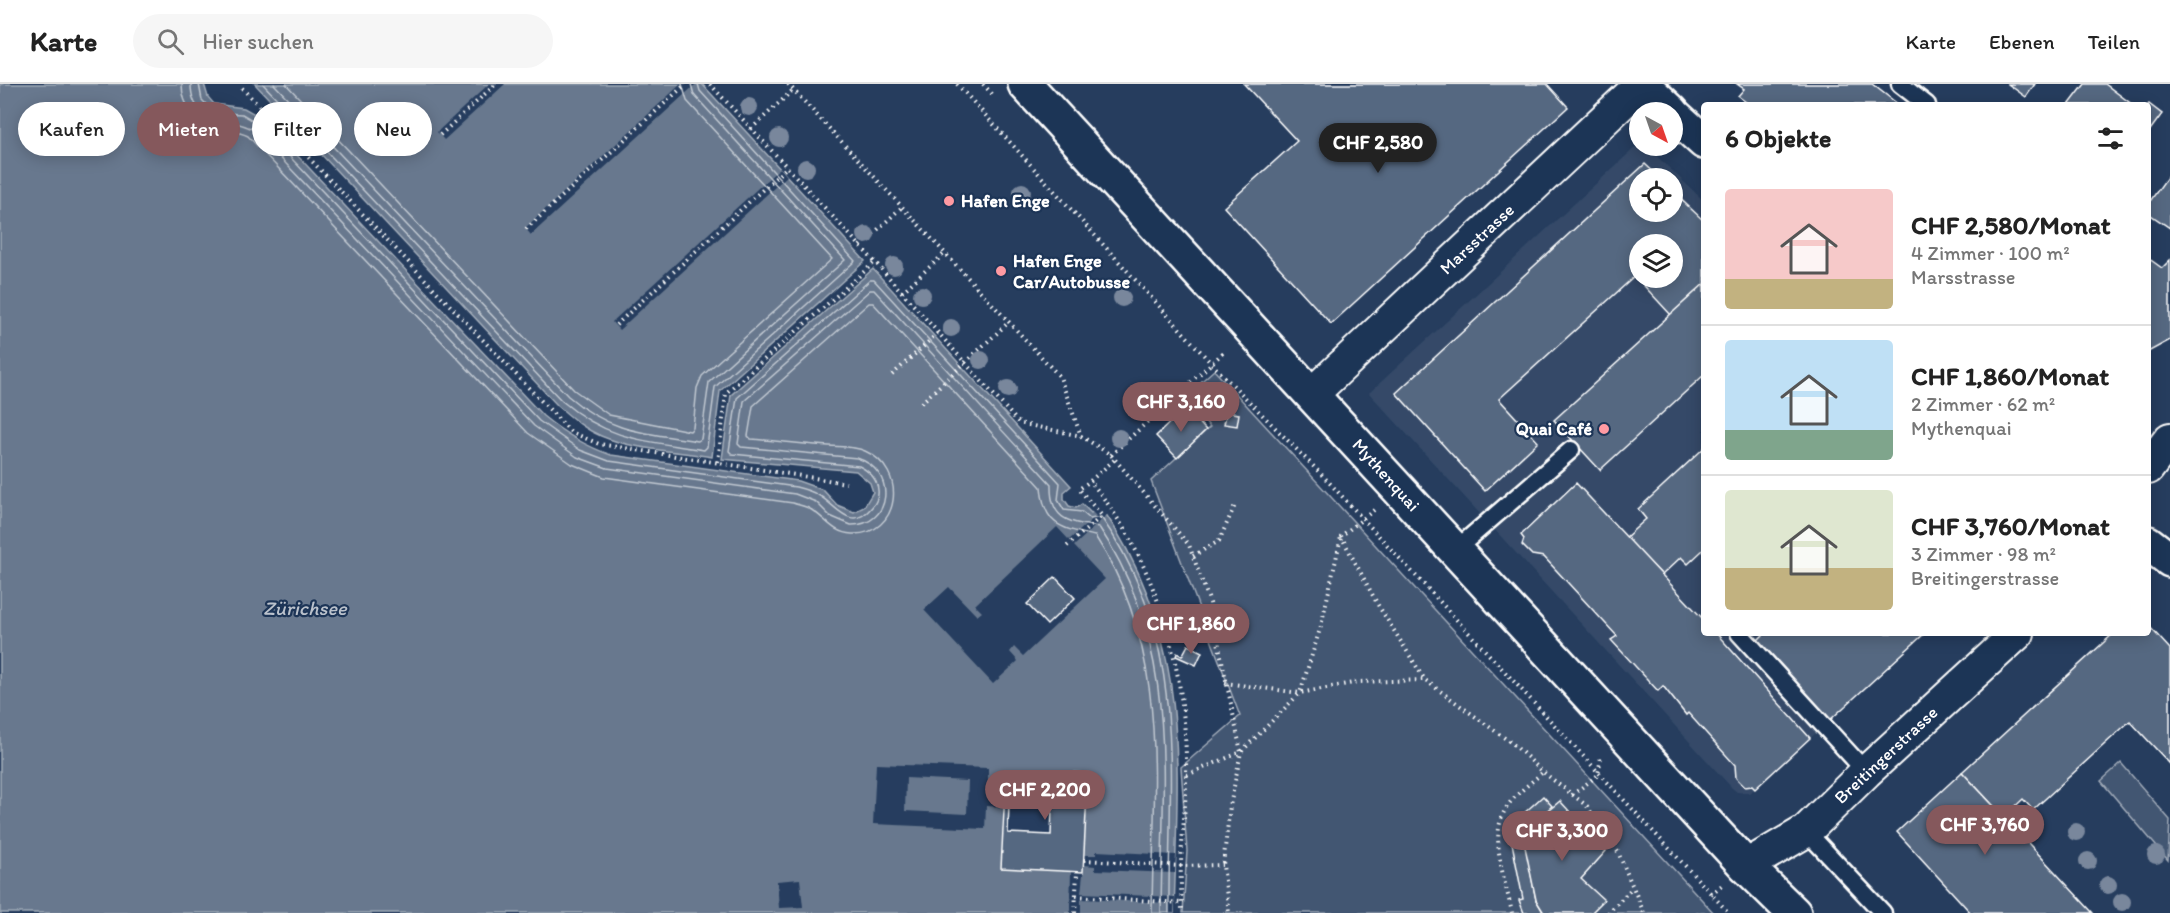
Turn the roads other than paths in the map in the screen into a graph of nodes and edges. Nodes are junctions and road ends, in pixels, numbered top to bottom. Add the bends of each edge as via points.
1 (1025, 84) edge
2 (1642, 84) edge
3 (1900, 84) edge
4 (1661, 102) edge
5 (1923, 102) edge
6 (1683, 123) edge
7 (1701, 139) edge
8 (1311, 394) junction
9 (2170, 439) edge
10 (1571, 450) dead end
11 (2151, 464) edge
12 (2151, 545) edge
13 (1454, 551) junction
14 (2170, 560) edge
15 (1741, 636) edge
16 (2015, 636) edge
17 (1859, 778) junction
18 (1806, 831) junction
19 (1746, 866) junction
20 (1794, 913) edge
21 (1883, 913) edge

1 - 8 main road, Mythenquai
2 - 4 main road
2 - 8 street, Marsstrasse
3 - 5 lane
6 - 7 main road
8 - 13 main road, Mythenquai
9 - 11 street
10 - 13 lane
12 - 14 main road
13 - 19 main road, Mythenquai
15 - 17 lane
16 - 17 street, Breitingerstrasse
17 - 18 street, Breitingerstrasse
18 - 19 street, Breitingerstrasse
18 - 21 lane
19 - 20 main road, Mythenquai

